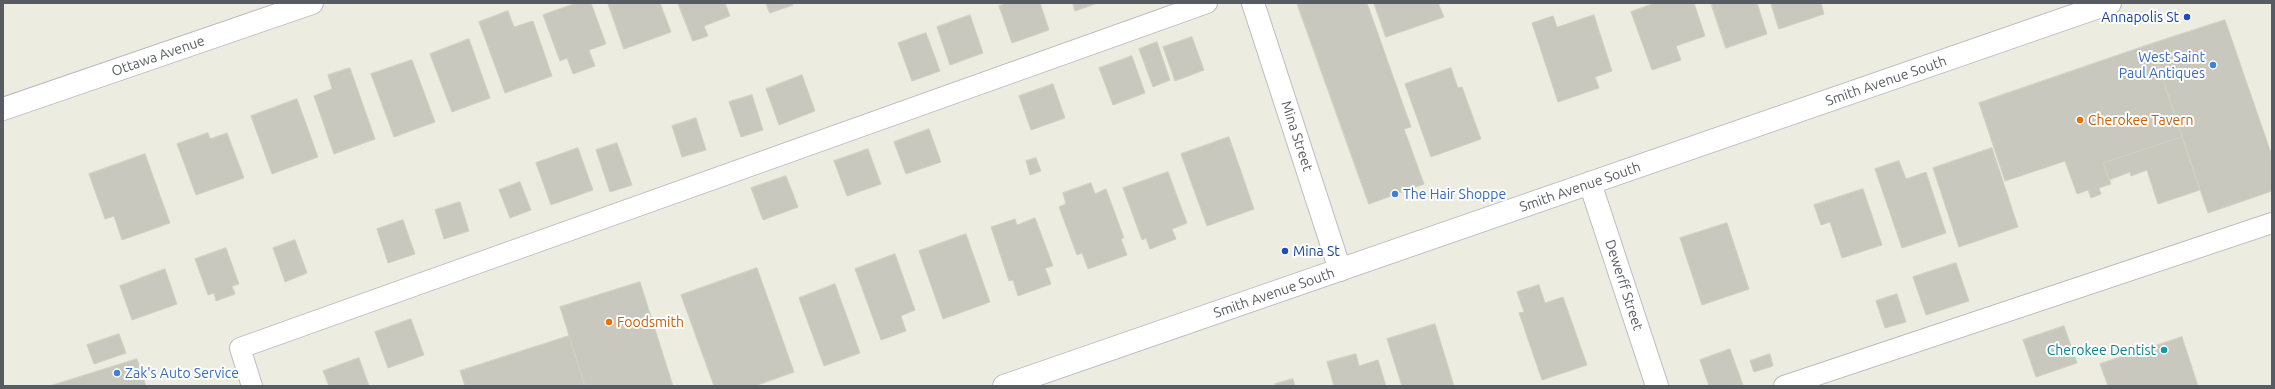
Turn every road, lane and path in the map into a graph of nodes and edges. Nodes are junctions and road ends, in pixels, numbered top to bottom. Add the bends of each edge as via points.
1 (312, 3) edge
2 (1207, 3) edge
3 (1253, 3) edge
4 (2110, 3) edge
5 (3, 110) edge
6 (1590, 183) junction
7 (2272, 223) edge
8 (1340, 270) junction
9 (252, 386) edge
10 (1004, 386) edge
11 (1657, 386) edge
12 (1784, 386) edge

1 - 5 main road, Ottawa Avenue
2 - 9 lane via 240,348
3 - 8 main road, Mina Street
4 - 6 main road, Smith Avenue South
6 - 8 main road, Smith Avenue South
6 - 11 main road, Dewerff Street
7 - 12 lane
8 - 10 main road, Smith Avenue South

